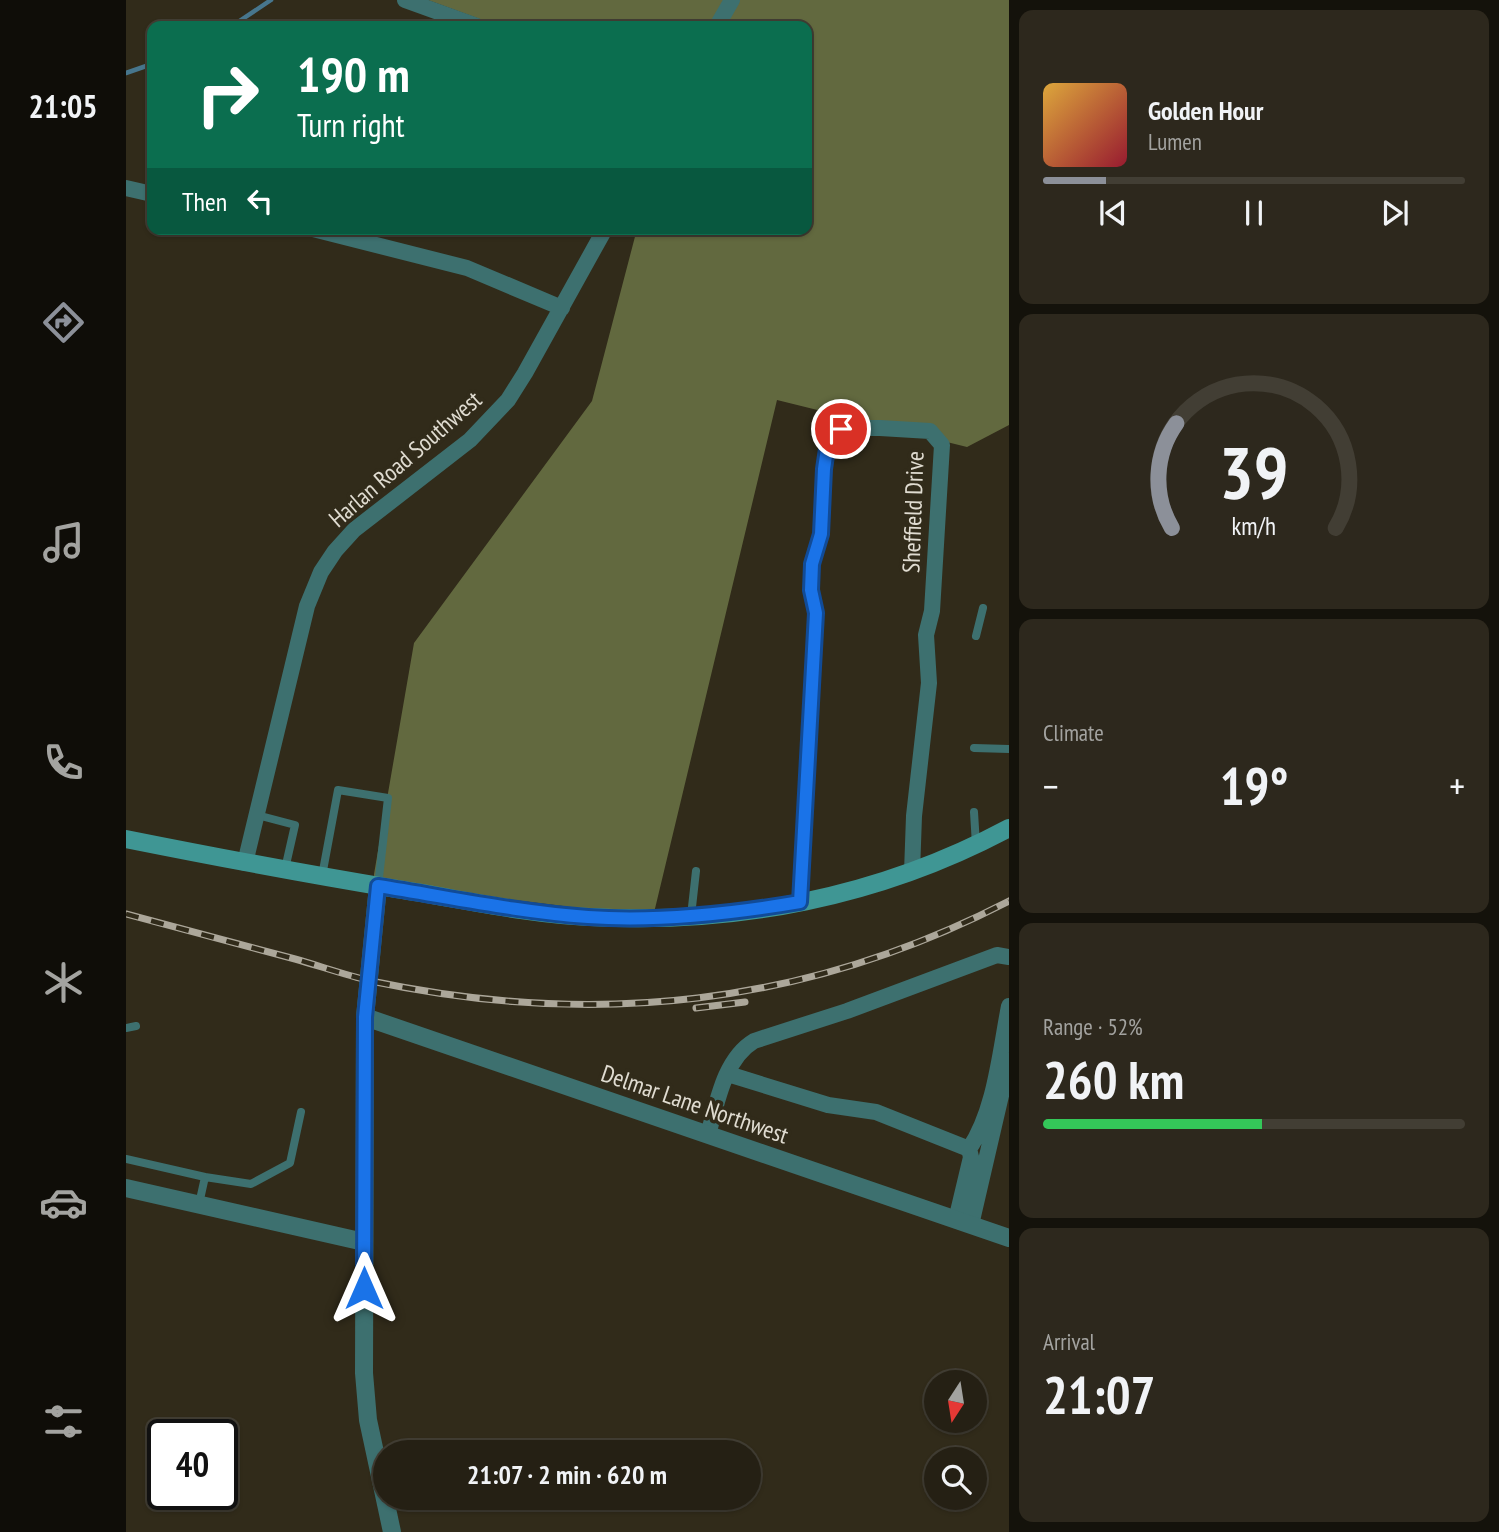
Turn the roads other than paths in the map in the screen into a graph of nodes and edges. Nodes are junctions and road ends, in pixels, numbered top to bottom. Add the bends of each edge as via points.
1 (405, 0) edge
2 (732, 0) edge
3 (463, 21) edge
4 (720, 21) edge
5 (126, 188) edge
6 (147, 193) edge
7 (337, 235) edge
8 (602, 235) edge
9 (562, 308) junction
10 (983, 608) dead end
11 (976, 636) dead end
12 (974, 748) dead end
13 (1009, 750) edge
14 (974, 812) dead end
15 (257, 815) junction
16 (1009, 828) edge
17 (126, 839) edge
18 (976, 845) junction
19 (245, 863) junction
20 (285, 870) junction
21 (696, 871) dead end
22 (912, 873) junction
23 (322, 876) junction
24 (378, 886) junction
25 (800, 902) junction
26 (691, 916) junction
27 (1009, 957) edge
28 (1009, 1006) edge
29 (365, 1017) junction
30 (136, 1026) dead end
31 (126, 1028) edge
32 (1009, 1061) edge
33 (728, 1074) junction
34 (301, 1112) dead end
35 (708, 1135) junction
36 (969, 1149) junction
37 (126, 1159) edge
38 (205, 1177) junction
39 (126, 1188) edge
40 (199, 1205) junction
41 (964, 1223) junction
42 (1009, 1238) edge
43 (364, 1242) junction
44 (393, 1532) edge

1 - 3 street
2 - 4 street
5 - 6 street
7 - 9 street via 467,268
8 - 9 street, Harlan Road Southwest
9 - 15 street, Harlan Road Southwest via 508,400 470,440 354,530 321,572 307,606
10 - 11 lane
12 - 13 lane
14 - 18 lane
15 - 19 street, Harlan Road Southwest
15 - 20 lane via 295,825
16 - 18 main road
17 - 19 main road
18 - 22 main road
19 - 20 main road
20 - 23 main road
21 - 26 lane
22 - 25 main road
22 - 25 street, Sheffield Drive via 929,683 926,635 932,611 942,445 930,431 841,429 827,449 821,534 812,564 816,613
23 - 24 main road
23 - 24 lane via 338,790 388,798
24 - 26 main road via 535,912 590,917
24 - 29 street
25 - 26 main road
27 - 33 street via 997,955 754,1041 743,1048
28 - 36 street via 980,1133
29 - 35 street, Delmar Lane Northwest
29 - 43 street
30 - 31 lane
32 - 41 street
33 - 35 street
33 - 36 street via 828,1105 876,1112
34 - 38 lane via 290,1163 251,1184
35 - 41 street, Delmar Lane Northwest
36 - 41 street
37 - 38 lane
38 - 40 lane
39 - 40 street
40 - 43 street
41 - 42 street, Delmar Lane Northwest
43 - 44 street via 367,1408

